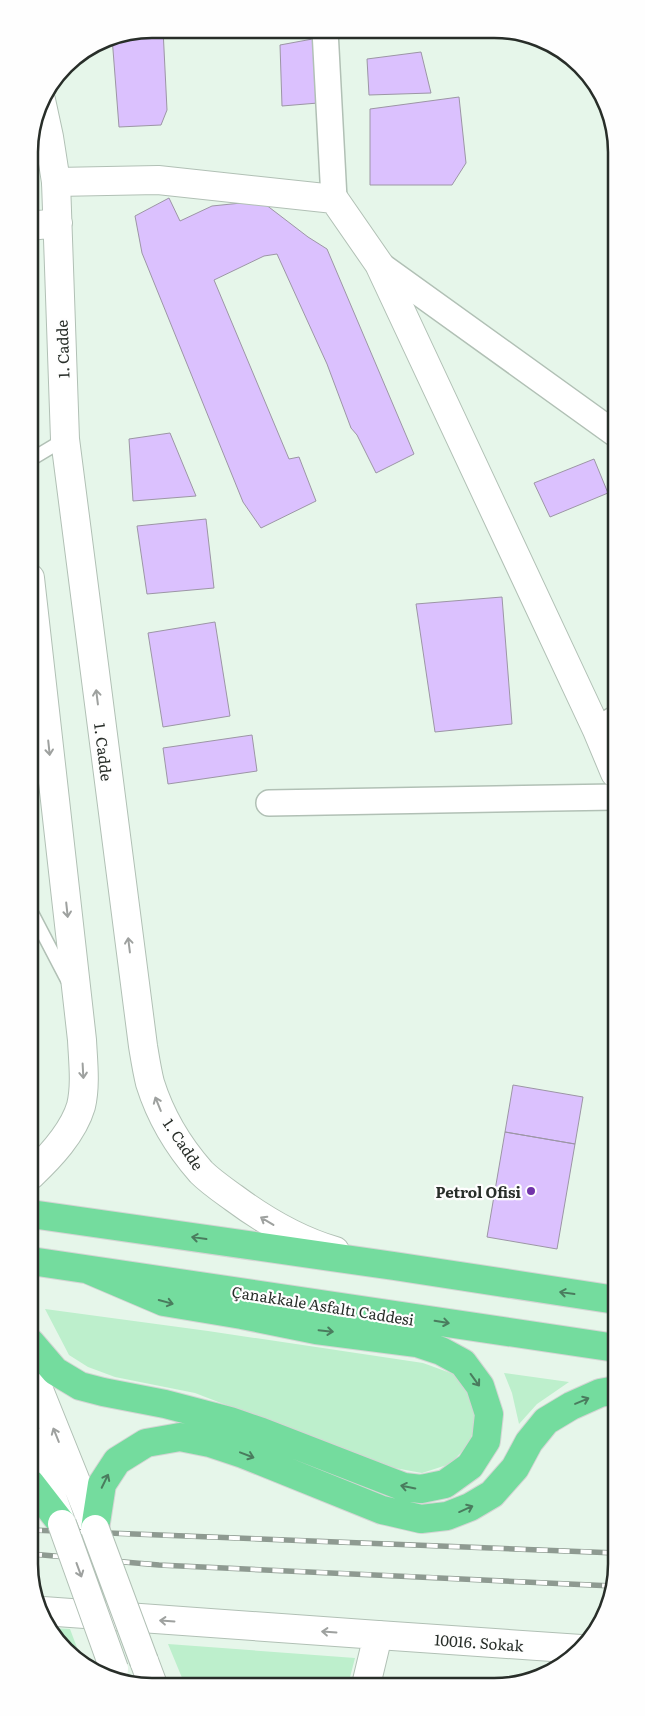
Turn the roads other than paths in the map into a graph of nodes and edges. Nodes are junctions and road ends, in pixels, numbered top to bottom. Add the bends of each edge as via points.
1 (325, 38) edge
2 (40, 137) edge
3 (56, 182) junction
4 (334, 199) junction
5 (58, 223) junction
6 (38, 225) edge
7 (379, 264) junction
8 (608, 429) edge
9 (65, 439) junction
10 (38, 455) edge
11 (38, 649) edge
12 (606, 724) edge
13 (608, 797) edge
14 (269, 803) dead end
15 (38, 924) edge
16 (77, 998) junction
17 (38, 1167) edge
18 (38, 1215) edge
19 (38, 1262) edge
20 (394, 1266) junction
21 (89, 1270) junction
22 (607, 1299) edge
23 (607, 1347) edge
24 (38, 1351) edge
25 (38, 1388) edge
26 (607, 1392) edge
27 (38, 1459) edge
28 (38, 1493) edge
29 (62, 1524) junction
30 (94, 1529) junction
31 (48, 1611) edge
32 (378, 1636) junction
33 (571, 1648) edge
34 (115, 1672) edge
35 (148, 1673) edge
36 (368, 1678) edge

1 - 4 street
2 - 3 main road, 1. Cadde
3 - 4 main road via 158,180
3 - 5 main road, 1. Cadde
4 - 7 main road
5 - 6 main road
5 - 9 main road, 1. Cadde
7 - 8 street
7 - 12 main road
9 - 10 lane
20 -> 9 main road, 1. Cadde via 303,1240 252,1212 203,1173 180,1143 150,1083 142,1046
11 -> 16 main road
13 - 14 street
15 - 16 lane
16 -> 17 main road via 84,1079 81,1106 60,1144
20 -> 18 highway
19 - 21 highway, Çanakkale Asfaltı Caddesi
22 -> 20 highway
21 -> 23 highway, Çanakkale Asfaltı Caddesi
21 -> 24 highway via 164,1302 316,1330 417,1343 441,1351 463,1363 480,1386 489,1414 486,1441 470,1466 445,1484 421,1489 404,1487 230,1422 80,1386 55,1371
30 -> 25 main road
30 -> 26 highway via 102,1484 117,1461 146,1443 180,1437 243,1454 382,1510 421,1519 447,1516 492,1494 515,1468 529,1442 546,1421 571,1406
27 - 29 main road
28 - 29 highway
29 -> 34 main road, bridge
30 - 35 main road, bridge
32 -> 31 main road, 10016. Sokak
32 - 33 main road, 10016. Sokak
32 - 36 main road

